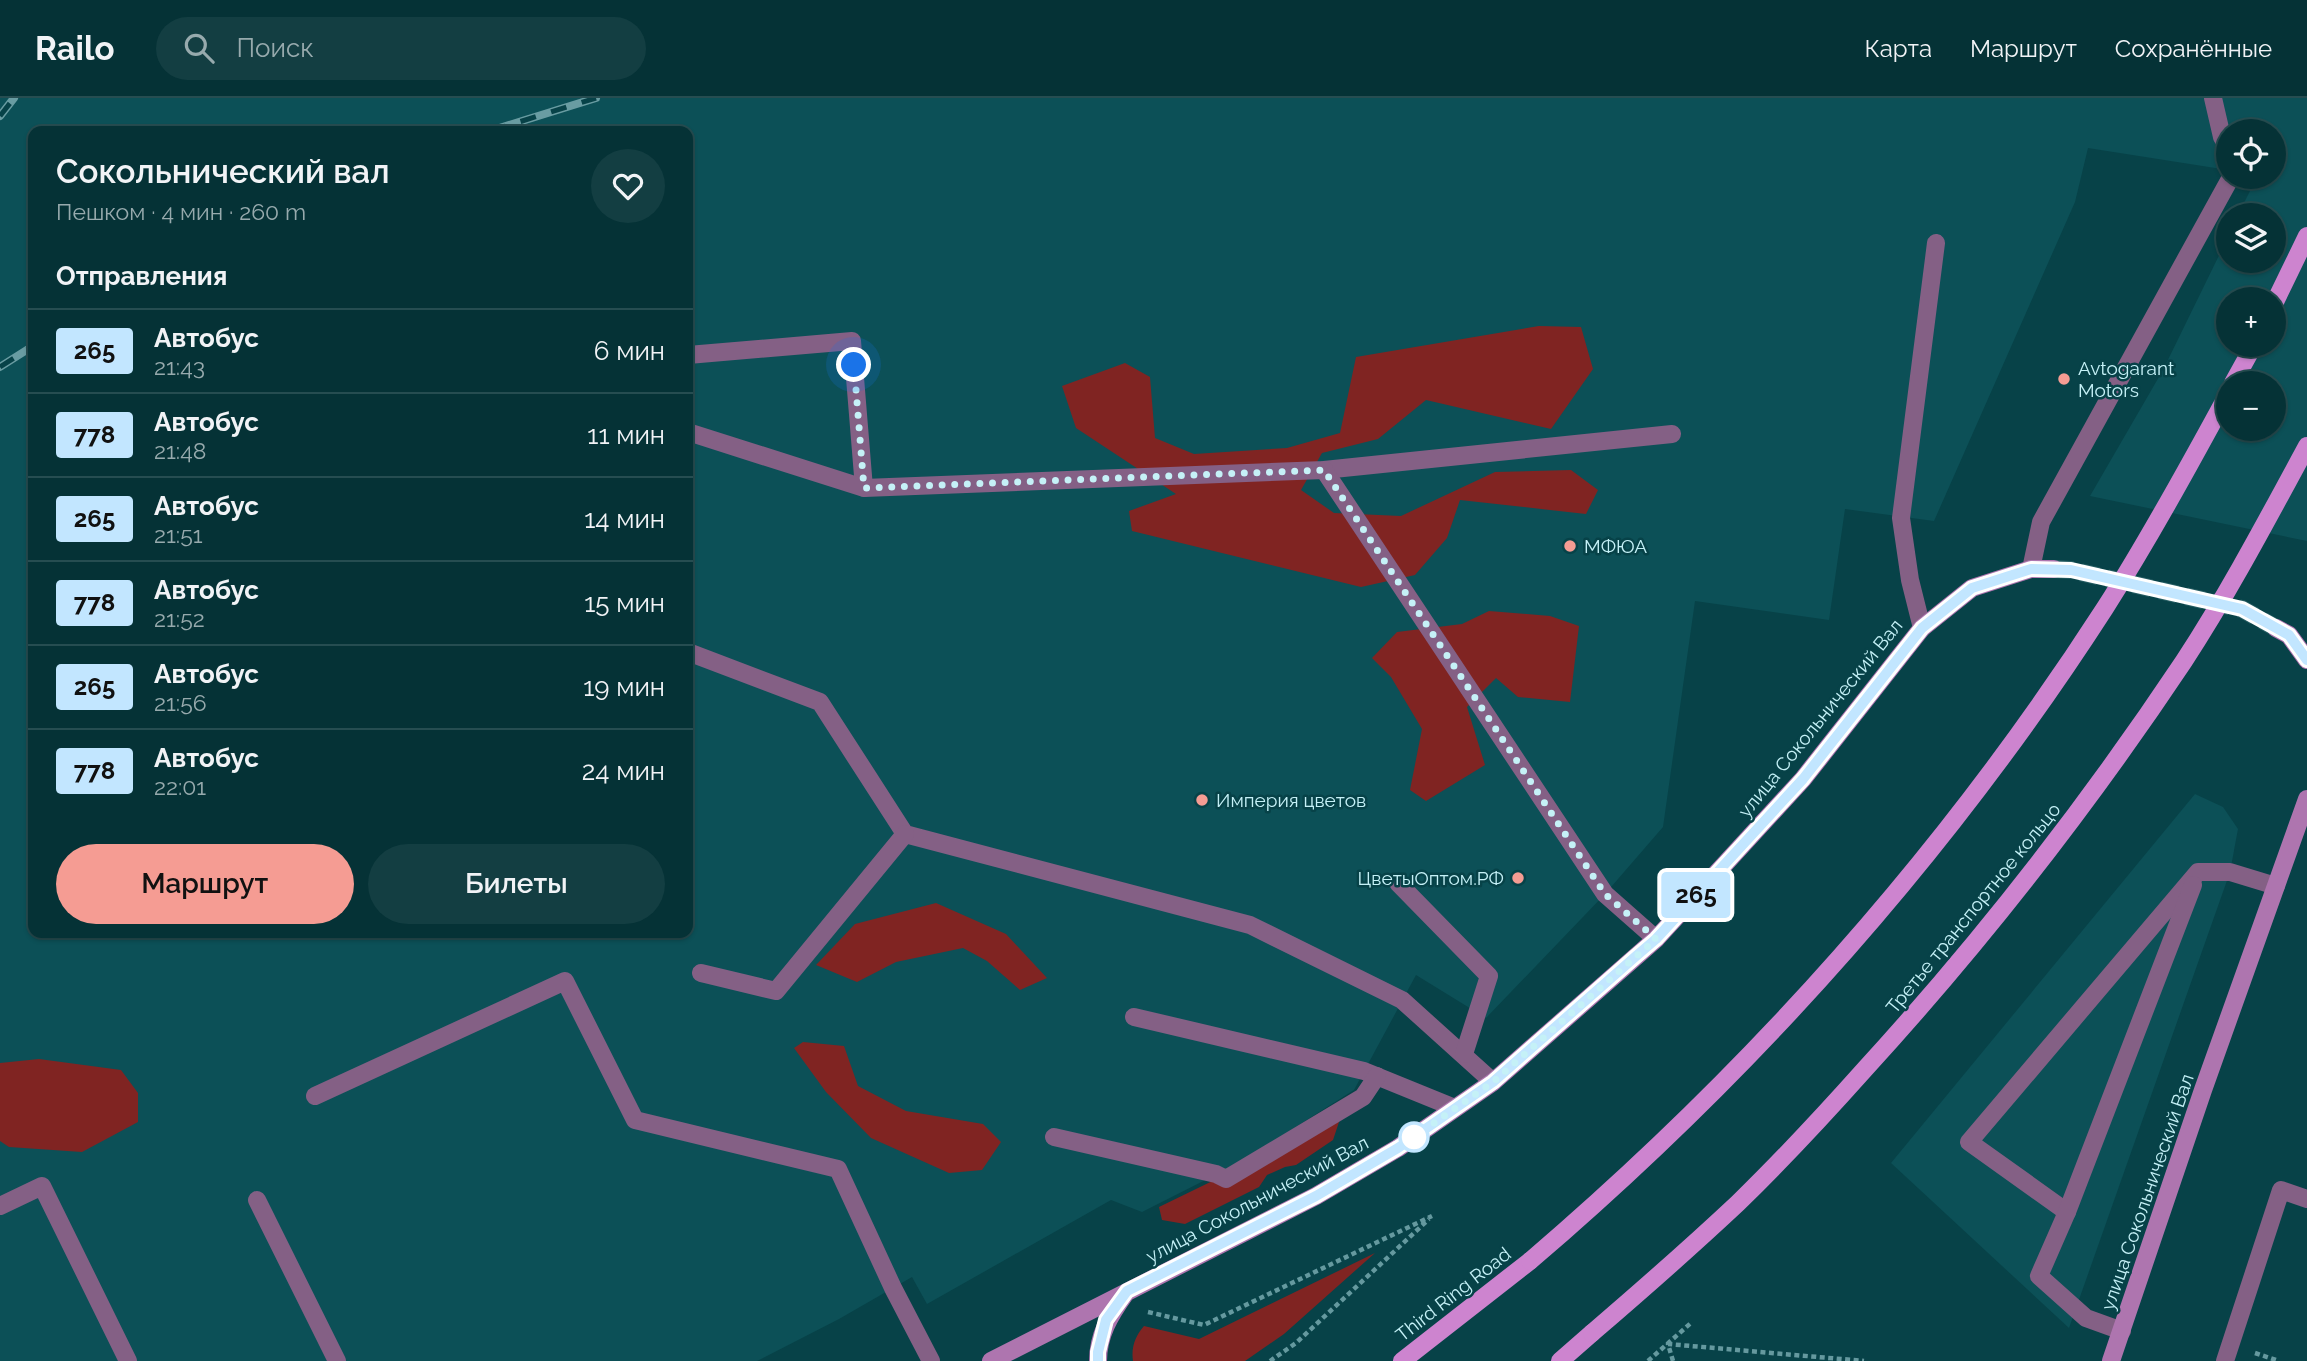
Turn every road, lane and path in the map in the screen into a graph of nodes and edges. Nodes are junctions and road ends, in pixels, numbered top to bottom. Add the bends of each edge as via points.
1 (2213, 98) edge
2 (2218, 119) edge
3 (2224, 189) edge
4 (2307, 236) edge
5 (1936, 243) dead end
6 (2282, 287) edge
7 (693, 355) edge
8 (2216, 416) edge
9 (693, 434) edge
10 (1672, 434) dead end
11 (2307, 446) edge
12 (1324, 470) junction
13 (864, 488) junction
14 (2031, 569) junction
15 (2054, 569) tunnel mouth
16 (1922, 628) junction
17 (2276, 628) tunnel mouth
18 (693, 654) edge
19 (2307, 660) edge
20 (2307, 799) edge
21 (905, 834) junction
22 (2198, 872) junction
23 (1398, 883) dead end
24 (2276, 886) junction
25 (1656, 939) junction
26 (701, 973) dead end
27 (1134, 1017) dead end
28 (1464, 1054) junction
29 (1377, 1076) junction
30 (1493, 1082) junction
31 (315, 1096) dead end
32 (1455, 1108) junction
33 (1054, 1136) dead end
34 (2307, 1199) edge
35 (257, 1200) dead end
36 (0, 1206) edge
37 (2067, 1212) junction
38 (1127, 1291) junction
39 (1138, 1310) dead end
40 (1692, 1322) dead end
41 (2122, 1331) junction
42 (1668, 1344) junction
43 (128, 1361) edge
44 (337, 1361) edge
45 (931, 1361) edge
46 (991, 1361) edge
47 (1098, 1361) edge
48 (1270, 1361) edge
49 (1402, 1361) edge
50 (1560, 1361) edge
51 (1648, 1361) edge
52 (1673, 1361) edge
53 (1864, 1361) edge
54 (2111, 1361) edge
55 (2225, 1361) edge

1 - 2 lane
3 - 14 lane via 2041,522
4 - 6 main road
5 - 16 lane via 1900,517
7 - 13 lane via 852,341
8 - 49 main road, Third Ring Road, bridge via 2105,608 2021,729 1932,848 1844,952 1673,1133 1530,1261
9 - 13 lane
10 - 12 lane
11 - 50 main road, Третье транспортное кольцо, bridge via 2185,659 2006,907 1817,1122 1739,1201
12 - 13 lane
12 - 25 lane via 1605,894
14 - 15 main road, улица Сокольнический Вал
14 - 16 main road, улица Сокольнический Вал via 1972,588
16 - 25 main road, улица Сокольнический Вал via 1803,779
17 - 19 main road via 2289,635
18 - 21 lane via 820,702
20 - 24 main road, улица Сокольнический Вал
21 - 26 lane via 776,991
21 - 28 lane via 1250,925 1402,1000
22 - 24 lane via 2230,872
22 - 37 lane
22 - 37 lane via 1969,1142
23 - 28 lane via 1489,976
24 - 41 main road, улица Сокольнический Вал
25 - 30 main road, улица Сокольнический Вал
27 - 29 lane
28 - 30 lane
29 - 32 lane
29 - 33 lane via 1363,1097 1226,1179
30 - 32 main road, улица Сокольнический Вал
31 - 45 lane via 565,981 635,1120 838,1169
32 - 38 main road, улица Сокольнический Вал via 1316,1196
34 - 55 lane via 2281,1190
35 - 44 lane
36 - 43 lane via 42,1186
37 - 41 lane via 2039,1276 2086,1318
38 - 46 main road, улица Сокольнический Вал
38 - 47 main road via 1106,1320
39 - 48 path via 1204,1325 1432,1216 1296,1343
40 - 42 path
41 - 54 main road, улица Сокольнический Вал
42 - 51 path
42 - 52 path
42 - 53 path

